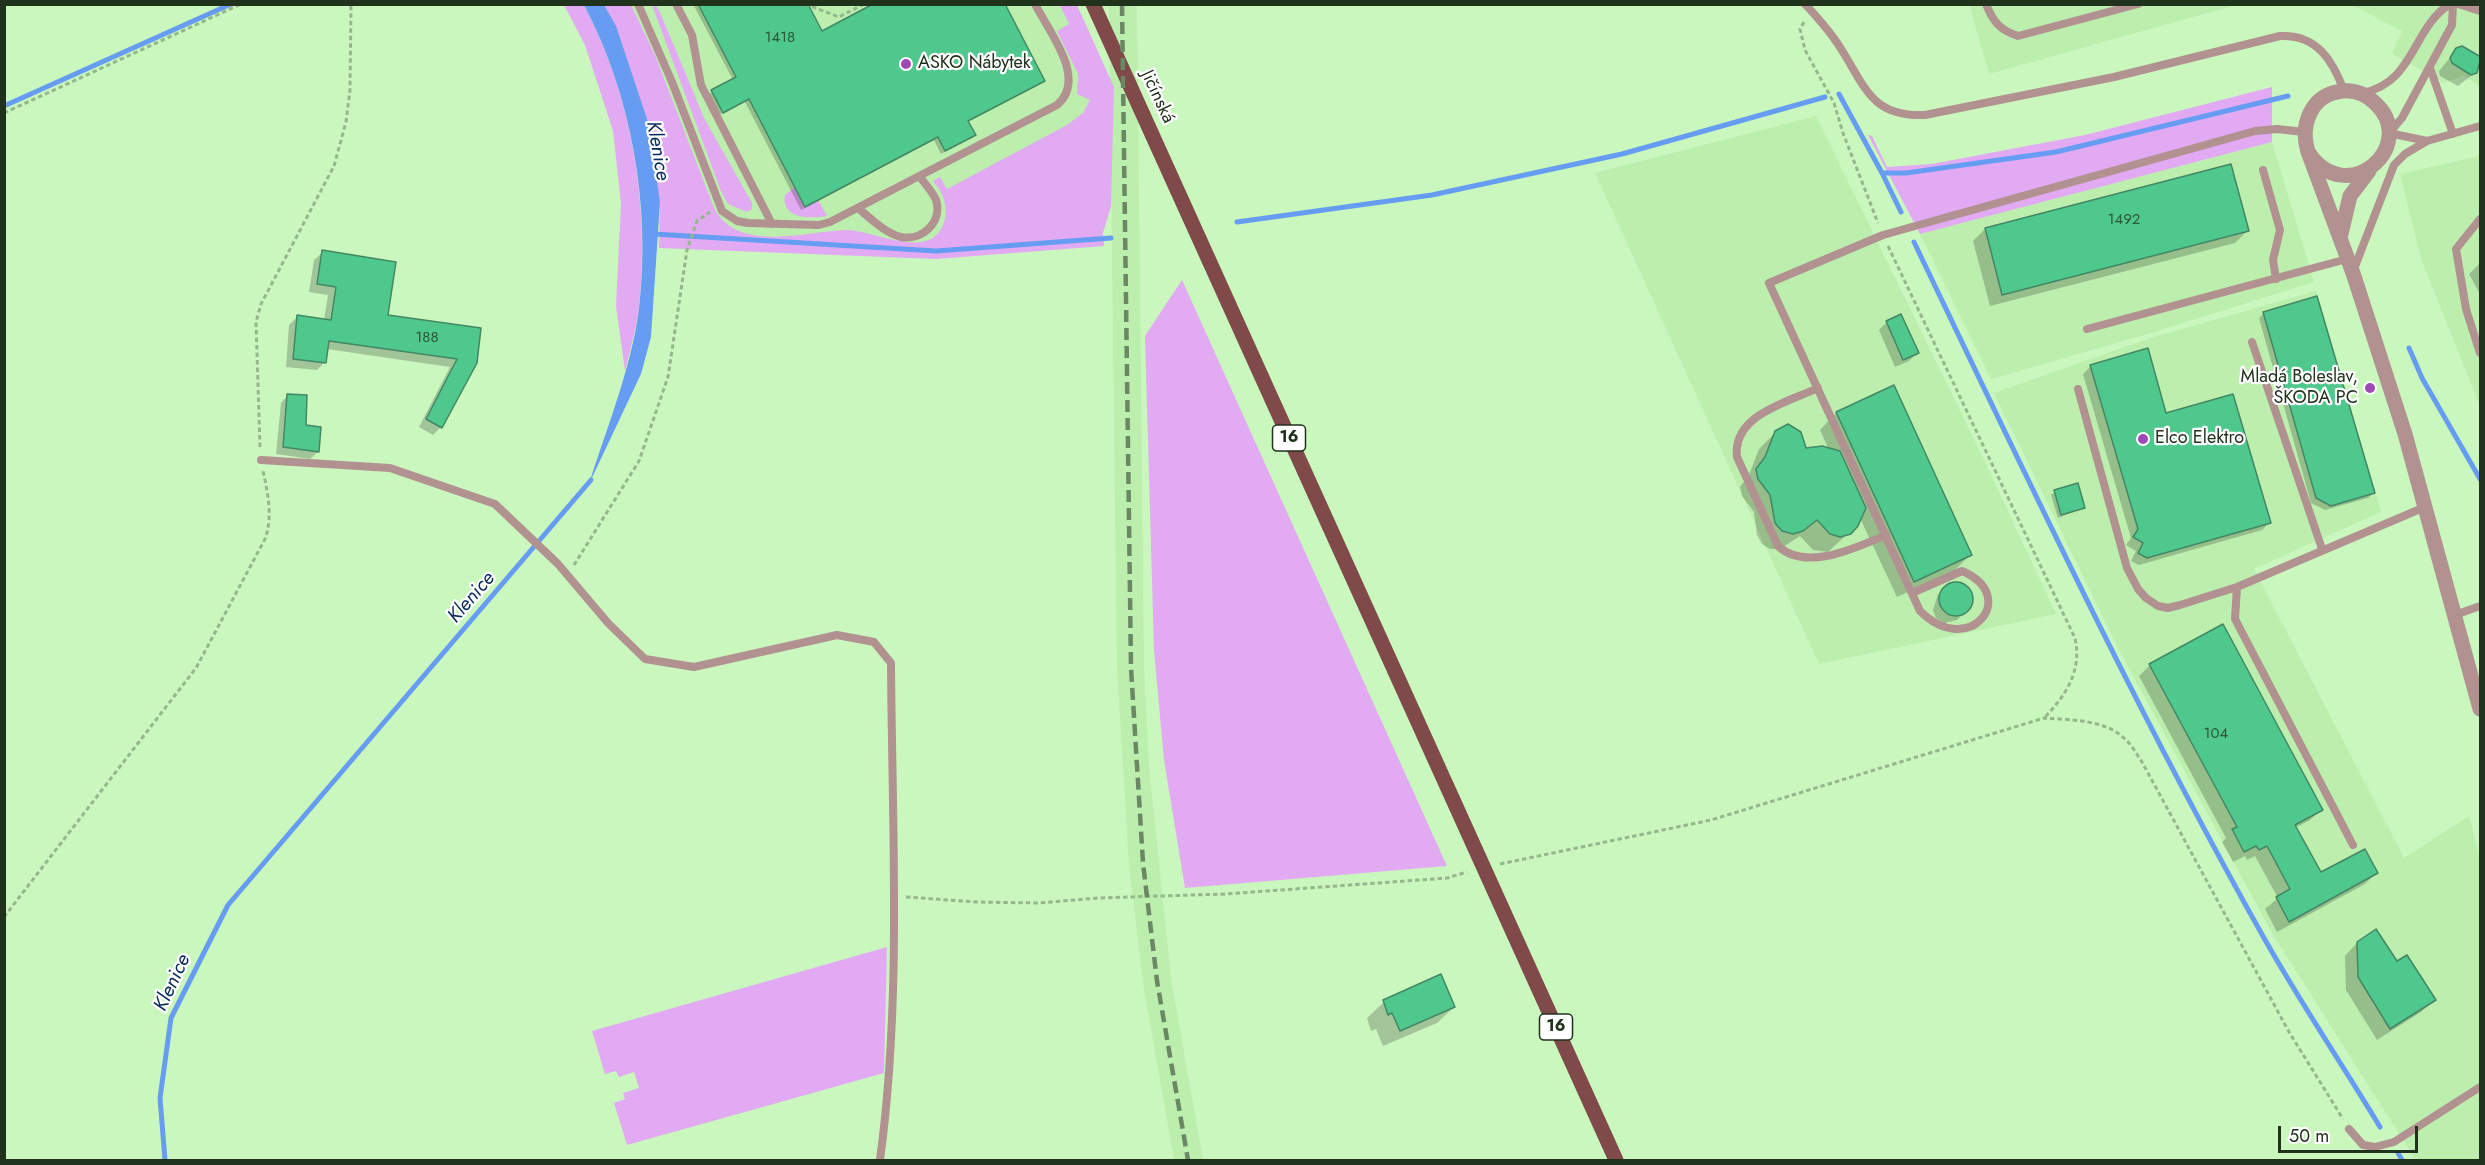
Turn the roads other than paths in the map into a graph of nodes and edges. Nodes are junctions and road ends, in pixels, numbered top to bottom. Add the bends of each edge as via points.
1 (638, 4) edge
2 (676, 4) edge
3 (1035, 4) edge
4 (1093, 4) edge
5 (1986, 4) edge
6 (2138, 4) edge
7 (2452, 4) edge
8 (2458, 4) edge
9 (1807, 7) edge
10 (2481, 11) edge
11 (2430, 68) junction
12 (2344, 91) junction
13 (2360, 94) junction
14 (2481, 126) edge
15 (2304, 132) junction
16 (2388, 133) junction
17 (2453, 134) junction
18 (2427, 141) junction
19 (2308, 153) junction
20 (2375, 165) junction
21 (2263, 170) dead end
22 (920, 177) junction
23 (858, 208) junction
24 (2481, 219) edge
25 (772, 224) junction
26 (2340, 238) junction
27 (2350, 266) junction
28 (2276, 279) junction
29 (2087, 329) dead end
30 (2252, 342) dead end
31 (2481, 353) edge
32 (1818, 388) junction
33 (2078, 389) dead end
34 (261, 460) road end
35 (2425, 507) junction
36 (1886, 536) junction
37 (2322, 549) junction
38 (2237, 587) junction
39 (1912, 593) junction
40 (2481, 606) edge
41 (2455, 615) junction
42 (2481, 709) edge
43 (2353, 845) dead end
44 (2481, 1087) edge
45 (2349, 1129) road end
46 (880, 1161) edge
47 (1616, 1161) edge

1 - 25 lane via 718,205 737,221
2 - 25 lane via 692,35 701,85
3 - 22 lane via 1069,69 1071,84 1065,98
4 - 47 main road, Jičínská / 16
5 - 6 lane via 2003,31 2018,36
7 - 11 lane via 2452,25
7 - 13 lane via 2436,14 2404,68 2378,88
8 - 10 lane
9 - 12 lane via 1843,51 1866,91 1884,107 1905,115 1924,115 2114,77 2288,35 2310,42 2325,53
11 - 16 lane via 2402,118
11 - 17 lane
12 - 13 street
12 - 15 street via 2326,96 2313,107
13 - 16 street via 2381,109
14 - 17 lane
15 - 19 street
15 - 32 lane via 2255,131 1883,235 1769,283
16 - 18 lane
16 - 20 street via 2385,151
17 - 18 lane
18 - 27 lane via 2394,165
19 - 20 street via 2321,167 2338,175 2358,174
19 - 26 street
20 - 26 street via 2350,196
21 - 28 lane via 2280,230 2272,260
22 - 23 lane
22 - 23 lane via 934,196 938,213 933,224 921,234 900,237
23 - 25 lane via 819,225
24 - 31 lane via 2456,249 2466,309
26 - 27 street
27 - 28 lane
27 - 35 street
28 - 29 lane
30 - 37 lane
32 - 36 lane
32 - 36 lane via 1754,418 1743,428 1737,442 1737,457 1778,546 1791,555 1807,558
33 - 38 lane via 2127,568 2138,589 2158,606 2168,608
34 - 46 lane via 390,468 495,504 558,564 608,623 645,658 694,667 837,635 874,642 891,663 889,1094
35 - 37 lane
35 - 41 street
36 - 39 lane
37 - 38 lane
38 - 43 lane via 2235,619
39 - 39 lane via 1920,611 1941,626 1976,625 1986,614 1984,588 1971,574 1962,571
40 - 41 lane
41 - 42 street
44 - 45 lane via 2386,1145 2363,1146

